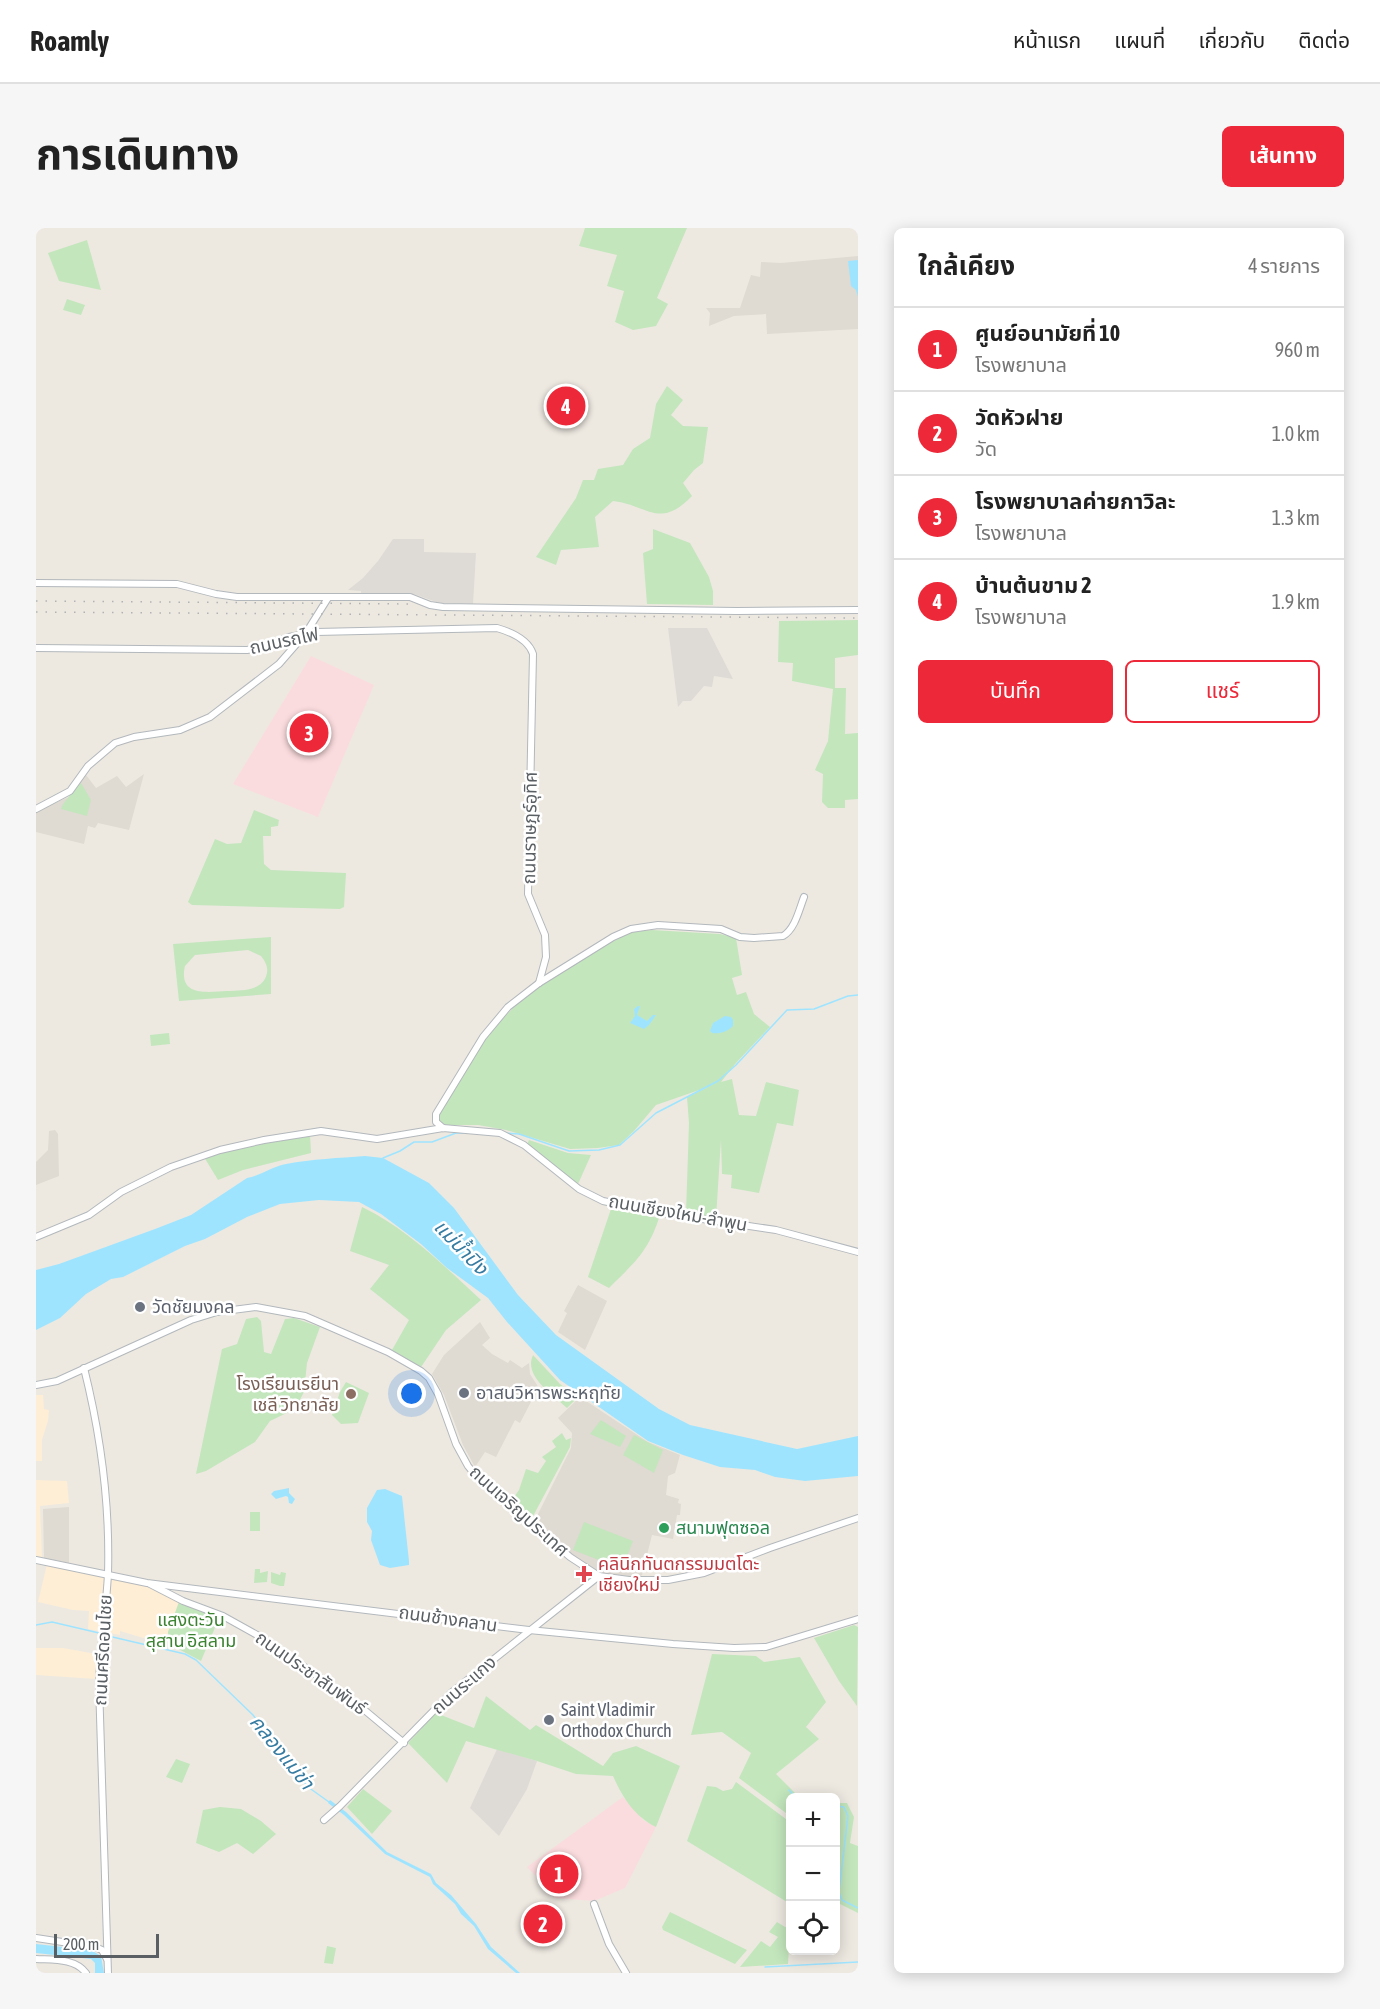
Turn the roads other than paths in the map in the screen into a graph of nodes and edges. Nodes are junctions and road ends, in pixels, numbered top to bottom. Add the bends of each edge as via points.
1 (36, 583) edge
2 (328, 598) junction
3 (858, 610) edge
4 (497, 628) joint
5 (306, 633) junction
6 (36, 648) edge
7 (36, 809) edge
8 (804, 897) dead end
9 (539, 983) junction
10 (436, 1114) junction
11 (443, 1128) junction
12 (423, 1130) junction
13 (36, 1236) edge
14 (858, 1252) edge
15 (84, 1368) junction
16 (70, 1375) junction
17 (86, 1377) junction
18 (36, 1385) edge
19 (858, 1518) edge
20 (36, 1560) edge
21 (108, 1574) junction
22 (599, 1576) junction
23 (147, 1582) junction
24 (858, 1619) edge
25 (529, 1630) junction
26 (404, 1743) junction
27 (324, 1820) dead end
28 (594, 1904) dead end
29 (107, 1934) junction
30 (36, 1938) edge
31 (95, 1947) junction
32 (36, 1959) edge
33 (109, 1971) edge
34 (86, 1973) edge
35 (626, 1973) edge

1 - 2 street via 177,584 237,597
2 - 3 street via 410,597 443,607
2 - 5 street
4 - 5 street, ถนนรถไฟ
4 - 9 street, ถนนราษฎร์อุทิศ via 524,641 533,654 528,894 545,934 546,957
5 - 6 street, ถนนรถไฟ via 263,647 237,650
5 - 7 street via 279,664 210,717 180,730 114,743 88,766 70,791
8 - 9 street via 786,935 754,938 721,929 646,926 613,937
9 - 10 street via 508,1007 483,1037
10 - 11 street via 436,1122
10 - 12 street
11 - 12 street, ถนนเชียงใหม่-ลำพูน
11 - 14 street, ถนนเชียงใหม่-ลำพูน via 509,1136 579,1189 603,1201 776,1230
12 - 13 street, ถนนเชียงใหม่-ลำพูน via 377,1139 311,1131 220,1150 171,1167 121,1192 89,1215
15 - 16 street, ถนนเจริญประเทศ
15 - 17 street, ถนนศรีดอนไชย
15 - 22 street, ถนนเจริญประเทศ via 191,1320 221,1311 244,1307 309,1316 421,1371 434,1386 456,1444 476,1476 567,1555
16 - 17 street
16 - 18 street, ถนนเจริญประเทศ
17 - 21 street, ถนนศรีดอนไชย via 105,1475
19 - 22 street, ถนนเจริญประเทศ via 686,1578 642,1581
20 - 21 street, ถนนช้างคลาน
21 - 23 street, ถนนช้างคลาน
21 - 29 street, ถนนศรีดอนไชย via 100,1692
22 - 25 street, ถนนระแกง
23 - 25 street, ถนนช้างคลาน
23 - 26 street, ถนนประชาสัมพันธ์ via 266,1640 356,1703
24 - 25 street, ถนนช้างคลาน via 754,1648
25 - 26 street, ถนนระแกง via 451,1693
26 - 27 street, ถนนระแกง
28 - 35 street via 609,1944
29 - 31 street via 105,1943
29 - 33 street, ถนนศรีดอนไชย
30 - 31 street
31 - 33 street via 104,1952
32 - 34 street via 72,1962

